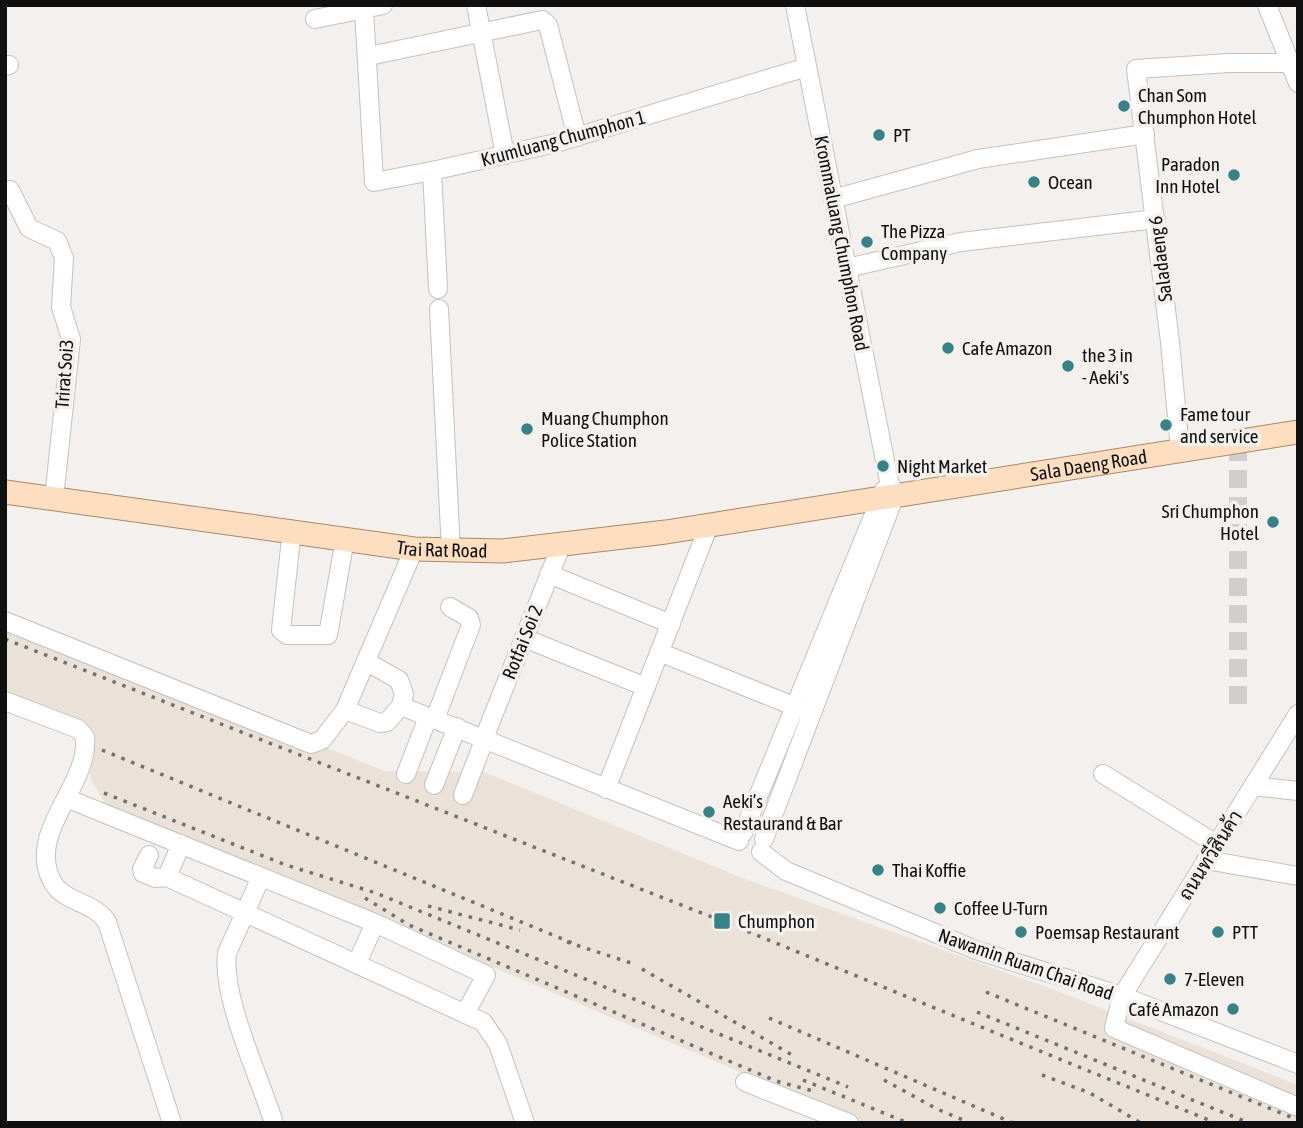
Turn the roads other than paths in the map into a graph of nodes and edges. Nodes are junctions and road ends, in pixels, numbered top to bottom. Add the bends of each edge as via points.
1 (383, 5) edge
2 (476, 5) edge
3 (795, 5) edge
4 (1267, 5) edge
5 (364, 9) junction
6 (315, 19) dead end
7 (482, 32) junction
8 (369, 55) junction
9 (1293, 63) edge
10 (807, 67) junction
11 (1298, 83) edge
12 (1144, 134) junction
13 (577, 137) junction
14 (505, 155) junction
15 (432, 171) junction
16 (10, 190) dead end
17 (834, 200) junction
18 (1156, 219) junction
19 (847, 268) junction
20 (438, 289) dead end
21 (439, 309) dead end
22 (1298, 432) edge
23 (1180, 450) junction
24 (888, 491) junction
25 (5, 492) edge
26 (54, 499) junction
27 (709, 525) junction
28 (292, 530) junction
29 (345, 539) junction
30 (561, 546) junction
31 (414, 549) junction
32 (451, 552) junction
33 (549, 574) junction
34 (450, 607) dead end
35 (831, 616) junction
36 (5, 621) edge
37 (671, 624) junction
38 (848, 624) junction
39 (524, 638) junction
40 (659, 652) junction
41 (367, 662) junction
42 (646, 687) junction
43 (5, 701) edge
44 (401, 706) junction
45 (794, 706) junction
46 (345, 710) junction
47 (812, 714) junction
48 (1298, 714) edge
49 (432, 718) junction
50 (457, 727) junction
51 (484, 738) junction
52 (406, 774) dead end
53 (1103, 774) dead end
54 (434, 785) dead end
55 (1253, 786) junction
56 (606, 789) junction
57 (1298, 791) edge
58 (463, 795) dead end
59 (66, 798) junction
60 (741, 837) junction
61 (181, 844) junction
62 (1216, 844) junction
63 (762, 846) junction
64 (149, 855) dead end
65 (1206, 860) junction
66 (1298, 876) edge
67 (167, 877) junction
68 (261, 877) junction
69 (247, 912) junction
70 (376, 923) junction
71 (357, 963) junction
72 (1122, 996) junction
73 (465, 1014) junction
74 (1298, 1064) edge
75 (745, 1082) dead end
76 (1298, 1107) edge
77 (172, 1123) edge
78 (274, 1123) edge
79 (526, 1123) edge
80 (849, 1123) edge

1 - 5 street
2 - 7 street
3 - 10 street, Krommaluang Chumphon Road
4 - 9 street
5 - 6 street
5 - 8 street
7 - 8 street
7 - 13 street via 542,20 548,25
7 - 14 street
8 - 15 street, Krumluang Chumphon 1 via 374,182
9 - 11 street
9 - 12 street, Saladaeng 6 via 1136,69
10 - 13 street, Krumluang Chumphon 1
10 - 17 street, Krommaluang Chumphon Road
12 - 17 street via 978,159
12 - 18 street, Saladaeng 6
13 - 14 street, Krumluang Chumphon 1
14 - 15 street, Krumluang Chumphon 1
15 - 20 street
16 - 26 street, Trirat Soi3 via 29,228 57,241 64,257 61,307 71,339
17 - 19 street, Krommaluang Chumphon Road
18 - 19 street via 961,242
18 - 23 street, Saladaeng 6
19 - 24 street, Krommaluang Chumphon Road
21 - 32 street
22 - 23 main road, Sala Daeng Road
23 - 24 main road, Sala Daeng Road
24 - 27 main road, Trai Rat Road
24 - 35 street
24 - 38 street
25 - 26 main road, Trai Rat Road
26 - 28 main road, Trai Rat Road
27 - 30 main road, Trai Rat Road
27 - 37 street
28 - 29 main road, Trai Rat Road
28 - 29 street via 281,630 287,635 328,635
29 - 31 main road, Trai Rat Road
30 - 32 main road, Trai Rat Road
30 - 33 street, Rotfai Soi 2
31 - 32 main road, Trai Rat Road
31 - 41 street
33 - 37 street
33 - 39 street, Rotfai Soi 2
34 - 49 street via 469,618 471,625
35 - 38 street
35 - 45 street
36 - 46 street via 311,744 322,740
37 - 40 street
38 - 47 street
39 - 42 street
39 - 51 street, Rotfai Soi 2
40 - 42 street
40 - 45 street
41 - 44 street via 399,680 404,694
41 - 46 street
42 - 56 street
43 - 59 street via 78,729 85,737 84,757
44 - 46 street via 387,722 380,723
44 - 49 street
45 - 47 street
45 - 60 street
47 - 63 street
48 - 55 street, ถนนทวีสินค้า
49 - 50 street
49 - 52 street
50 - 51 street
50 - 54 street
51 - 56 street
51 - 58 street, Rotfai Soi 2
53 - 62 street
55 - 57 street
55 - 62 street, ถนนทวีสินค้า
56 - 60 street
59 - 61 street
59 - 77 street via 48,841 50,878 62,894 96,909 107,922
60 - 63 street, Nawamin Ruam Chai Road via 740,849 747,855
61 - 67 street
61 - 68 street
62 - 65 street, ถนนทวีสินค้า
63 - 72 street, Nawamin Ruam Chai Road via 786,871 976,950
64 - 67 street via 144,873
65 - 66 street
65 - 72 street, ถนนทวีสินค้า
67 - 69 street
68 - 69 street
68 - 70 street
69 - 71 street
69 - 78 street via 226,965
70 - 71 street
70 - 73 street via 486,975
71 - 73 street
72 - 74 street, Nawamin Ruam Chai Road
72 - 76 street via 1114,1028
73 - 79 street via 490,1029
75 - 80 street

